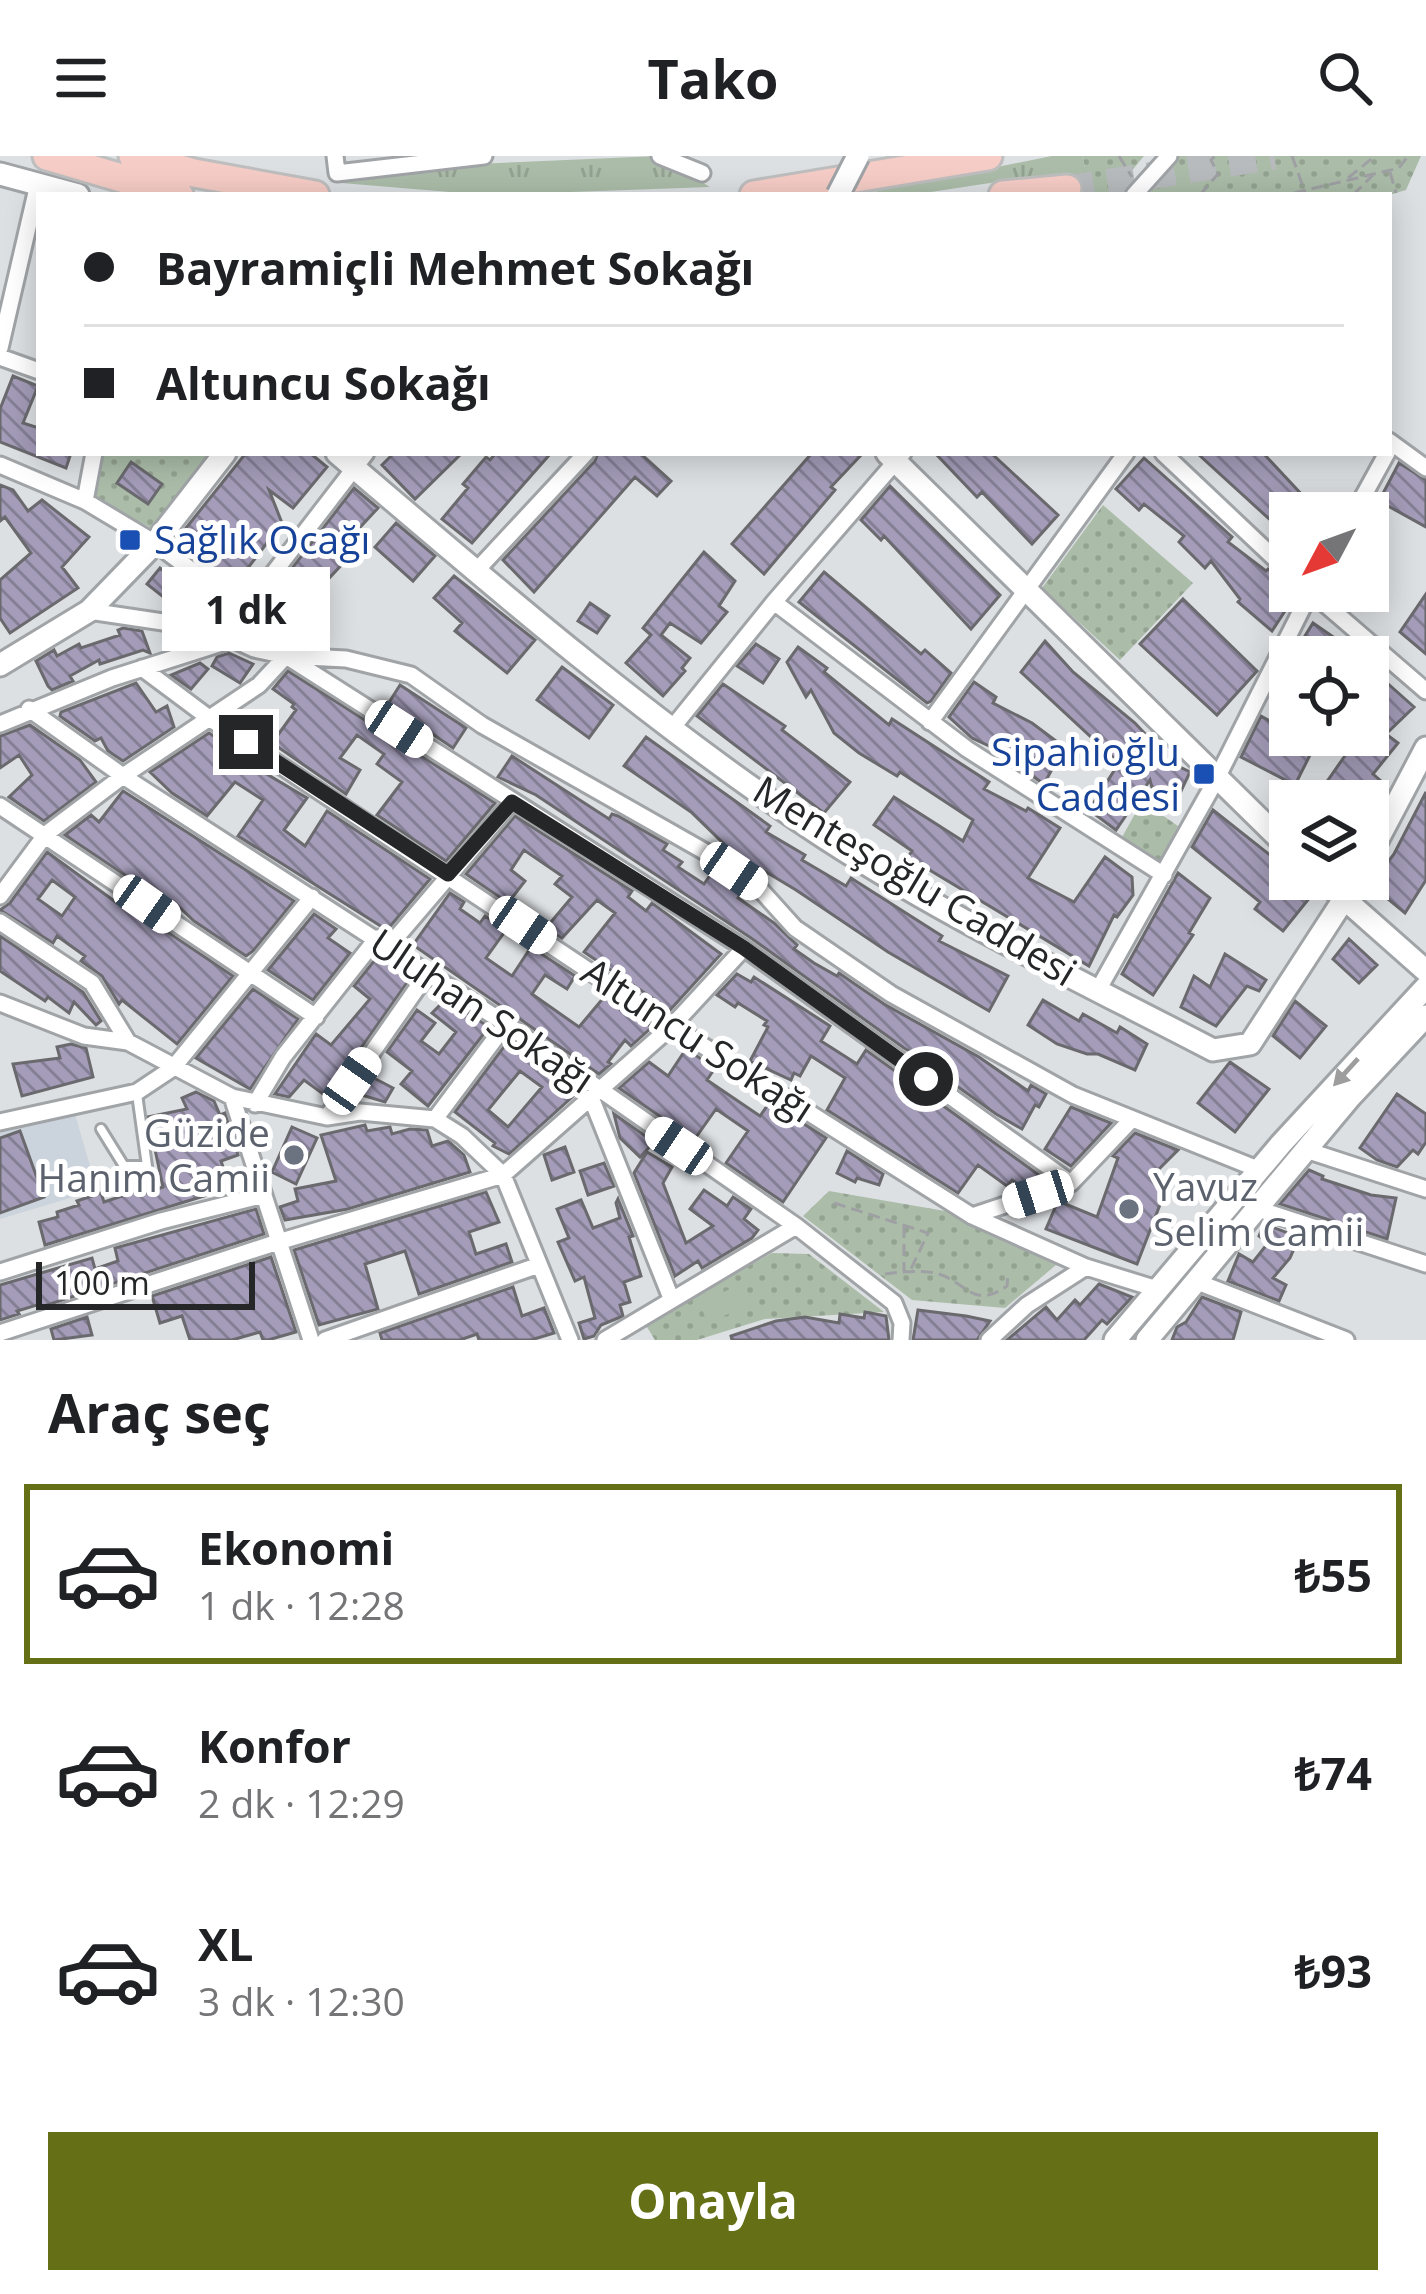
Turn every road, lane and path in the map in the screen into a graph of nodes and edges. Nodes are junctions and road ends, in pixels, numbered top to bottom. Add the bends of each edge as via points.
1 (47, 156) edge
2 (133, 156) edge
3 (334, 156) edge
4 (484, 156) edge
5 (660, 156) edge
6 (858, 156) edge
7 (988, 156) edge
8 (1119, 156) edge
9 (1169, 156) edge
10 (1214, 156) edge
11 (1292, 156) edge
12 (1375, 156) edge
13 (1408, 156) edge
14 (444, 157) edge
15 (1390, 170) junction
16 (702, 173) dead end
17 (1374, 174) junction
18 (0, 175) edge
19 (1345, 181) junction
20 (38, 184) junction
21 (1067, 189) dead end
22 (36, 192) edge
23 (67, 192) edge
24 (169, 192) edge
25 (298, 192) edge
26 (772, 192) edge
27 (840, 192) edge
28 (1036, 192) edge
29 (1137, 192) edge
30 (1202, 192) edge
31 (1304, 192) edge
32 (1307, 192) edge
33 (1356, 192) edge
34 (36, 193) edge
35 (1396, 193) dead end
36 (0, 348) edge
37 (0, 357) edge
38 (36, 370) edge
39 (1392, 448) edge
40 (93, 456) edge
41 (223, 456) edge
42 (583, 456) edge
43 (895, 456) edge
44 (1124, 456) edge
45 (1166, 456) edge
46 (1384, 456) edge
47 (352, 458) edge
48 (0, 465) edge
49 (1426, 468) edge
50 (1365, 492) edge
51 (85, 501) junction
52 (155, 543) junction
53 (1269, 553) edge
54 (477, 570) junction
55 (1026, 590) junction
56 (774, 602) junction
57 (245, 610) junction
58 (89, 611) junction
59 (1300, 612) edge
60 (1334, 612) edge
61 (234, 639) junction
62 (286, 656) junction
63 (0, 664) edge
64 (142, 668) junction
65 (1426, 691) edge
66 (29, 709) junction
67 (209, 718) junction
68 (930, 722) junction
69 (0, 724) edge
70 (673, 727) junction
71 (1426, 748) edge
72 (123, 776) junction
73 (1216, 780) junction
74 (512, 802) junction
75 (0, 806) edge
76 (1389, 818) edge
77 (1269, 829) edge
78 (46, 834) junction
79 (448, 874) junction
80 (1164, 875) junction
81 (0, 896) edge
82 (312, 897) junction
83 (1345, 901) joint
84 (0, 922) edge
85 (383, 942) junction
86 (744, 948) junction
87 (1426, 971) edge
88 (248, 973) junction
89 (428, 974) junction
90 (1426, 987) edge
91 (1098, 990) junction
92 (1, 1005) edge
93 (1426, 1016) edge
94 (316, 1017) junction
95 (506, 1024) junction
96 (672, 1026) junction
97 (128, 1042) junction
98 (173, 1068) junction
99 (137, 1092) junction
100 (596, 1096) junction
101 (232, 1097) junction
102 (255, 1104) junction
103 (326, 1117) junction
104 (435, 1119) junction
105 (1132, 1119) junction
106 (0, 1122) edge
107 (101, 1129) dead end
108 (1306, 1150) junction
109 (1260, 1170) junction
110 (503, 1175) junction
111 (1071, 1184) junction
112 (1426, 1190) edge
113 (264, 1195) junction
114 (833, 1203) dead end
115 (1258, 1209) junction
116 (972, 1216) junction
117 (904, 1225) junction
118 (796, 1226) junction
119 (278, 1242) junction
120 (1426, 1264) edge
121 (539, 1265) junction
122 (1086, 1267) junction
123 (0, 1272) edge
124 (907, 1273) junction
125 (1008, 1274) dead end
126 (866, 1281) junction
127 (1195, 1282) junction
128 (1157, 1289) junction
129 (671, 1298) junction
130 (0, 1333) edge
131 (311, 1340) edge
132 (325, 1340) edge
133 (569, 1340) edge
134 (605, 1340) edge
135 (901, 1340) edge
136 (989, 1340) edge
137 (1114, 1340) edge
138 (1147, 1340) edge
139 (1346, 1340) edge

1 - 24 highway
2 - 25 highway
3 - 14 street via 337,172
4 - 14 street
5 - 16 street
6 - 27 street, bridge
7 - 26 highway
8 - 29 path
9 - 29 street
10 - 30 path via 1218,174
11 - 31 path
12 - 19 path
13 - 15 path
15 - 17 path
15 - 35 path
17 - 19 path
17 - 33 path
18 - 20 street
19 - 32 path
20 - 22 street
20 - 23 street
21 - 28 highway
34 - 36 street
37 - 38 street
39 - 49 street
40 - 51 street
41 - 52 street
42 - 54 street
43 - 55 street
43 - 56 street
44 - 55 street
45 - 53 street
46 - 50 street
47 - 54 street, Menteşoğlu Caddesi
47 - 57 street
48 - 51 street
51 - 52 street
52 - 57 street
52 - 58 street
54 - 70 street, Menteşoğlu Caddesi
55 - 68 street
55 - 73 street
56 - 68 street
56 - 70 street
57 - 61 street
58 - 61 street
58 - 63 street
59 - 73 street
60 - 65 street
61 - 62 street
61 - 64 street
62 - 67 street via 259,686
62 - 74 street
62 - 105 street via 346,659 411,675 482,725 709,854 758,887 795,928 891,994
64 - 66 street
64 - 67 street, Altuncu Sokağı
66 - 69 street
66 - 72 street, Uluhan Sokağı
67 - 72 street
67 - 79 street, Altuncu Sokağı
68 - 80 street
70 - 91 street, Menteşoğlu Caddesi via 808,826
71 - 76 street
72 - 78 street
72 - 82 street, Uluhan Sokağı
73 - 77 street
73 - 80 street
74 - 79 street
74 - 86 street
75 - 78 street
78 - 81 street
78 - 88 street
79 - 85 street
79 - 96 street, Altuncu Sokağı
80 - 91 street
82 - 85 street, Uluhan Sokağı
82 - 88 street
83 - 87 street
83 - 91 street, Menteşoğlu Caddesi via 1250,1044 1213,1050
84 - 97 street via 92,982
85 - 89 street, Uluhan Sokağı
85 - 94 street
86 - 96 street
86 - 111 street
88 - 94 street
88 - 98 street
89 - 95 street, Uluhan Sokağı
89 - 103 street
90 -> 109 street
92 - 97 street via 84,1036
93 - 108 street
94 - 102 street
95 - 100 street, Uluhan Sokağı
95 - 104 street
96 - 100 street
96 - 116 street, Altuncu Sokağı
97 - 98 street
98 - 99 street
98 - 101 street
99 - 106 street
99 - 107 lane via 147,1166 124,1166
100 - 110 street
100 - 118 street, Uluhan Sokağı
100 - 129 street
101 - 102 street
101 - 113 street
102 - 103 street
103 - 104 street
104 - 110 street
105 - 109 street
105 - 111 street
108 - 112 street
108 - 115 street
109 - 128 street
110 - 119 street
110 - 121 street
111 - 116 street
113 - 119 street
113 - 123 street
114 - 117 path
115 - 120 street
115 - 127 street
116 - 122 street, Altuncu Sokağı
117 - 124 path
117 - 124 path via 928,1232
118 - 126 street, Uluhan Sokağı
118 - 129 street
119 - 130 street
119 - 131 street
121 - 132 street
121 - 133 street
122 - 128 street, Altuncu Sokağı
122 - 136 street
124 - 125 path via 937,1273 978,1297 1007,1286
124 - 126 path
126 - 135 street, Uluhan Sokağı via 894,1303
127 - 138 street
127 - 139 street
128 - 137 street
129 - 134 street

